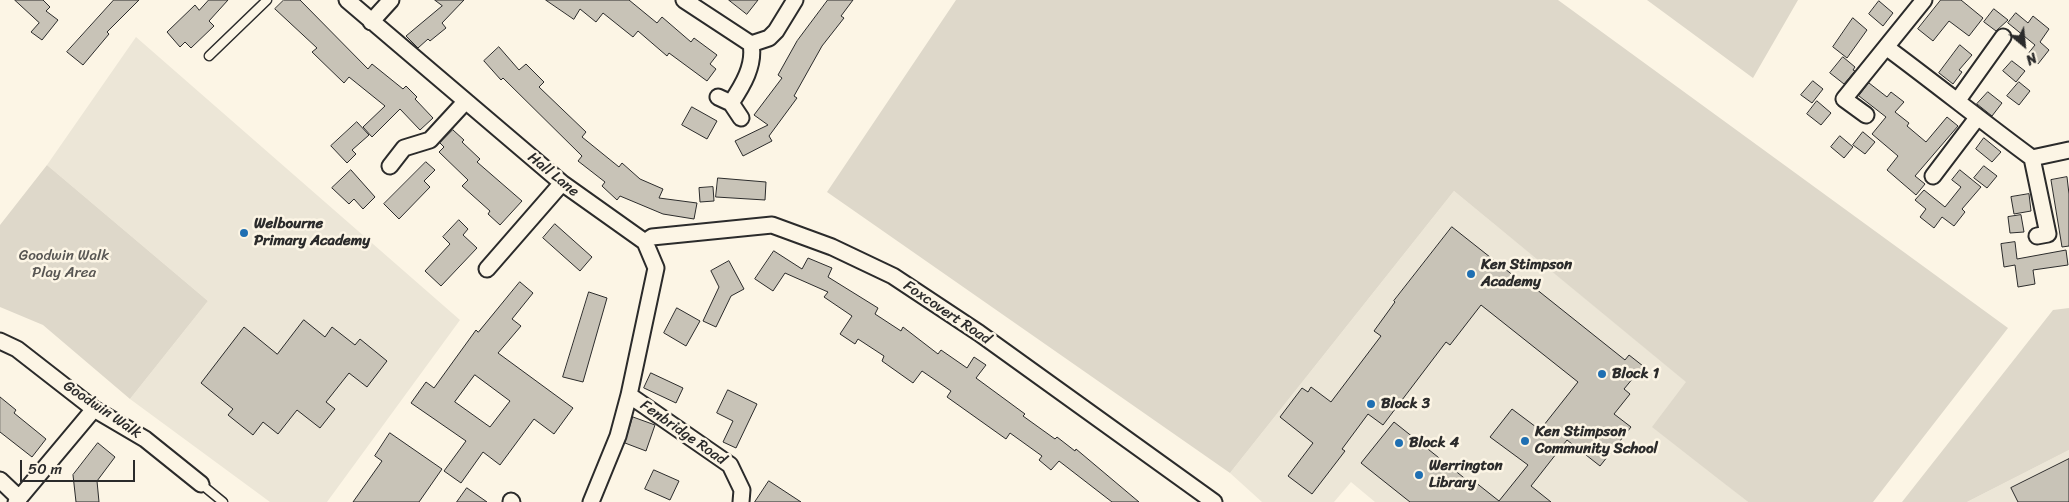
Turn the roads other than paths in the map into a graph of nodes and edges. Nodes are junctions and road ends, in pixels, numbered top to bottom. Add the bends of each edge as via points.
1 (267, 0) edge
2 (347, 0) edge
3 (391, 0) edge
4 (684, 0) edge
5 (796, 0) edge
6 (1924, 0) edge
7 (371, 22) junction
8 (2003, 37) dead end
9 (751, 44) junction
10 (1886, 47) junction
11 (209, 56) dead end
12 (1958, 100) junction
13 (465, 102) junction
14 (1866, 114) dead end
15 (741, 118) dead end
16 (1977, 118) junction
17 (2069, 150) edge
18 (2032, 158) junction
19 (390, 166) dead end
20 (1933, 176) dead end
21 (562, 183) junction
22 (2037, 236) dead end
23 (645, 242) junction
24 (487, 269) dead end
25 (0, 340) edge
26 (629, 395) junction
27 (94, 409) junction
28 (0, 480) edge
29 (201, 484) joint
30 (17, 500) edge
31 (223, 502) edge
32 (591, 502) edge
33 (740, 502) edge
34 (1214, 502) edge

1 - 11 lane
2 - 7 street, Hall Lane
3 - 7 street
4 - 9 street
5 - 9 street via 769,38
6 - 10 street
7 - 13 street, Hall Lane
8 - 12 street
9 - 15 street via 753,55 741,88 725,100
10 - 12 street
10 - 14 street via 1844,99
12 - 16 street
13 - 19 street via 430,140 404,148
13 - 21 street, Hall Lane
16 - 18 street
16 - 20 street
17 - 18 street
18 - 22 street via 2048,234
21 - 23 street, Hall Lane
21 - 24 street
23 - 26 street, Fenbridge Road via 656,268
23 - 34 street, Foxcovert Road via 652,237 772,224 832,247 893,276 979,333
25 - 27 street, Goodwin Walk via 17,349
26 - 32 street, Fenbridge Road via 618,436
26 - 33 street, Fenbridge Road via 730,465 742,490
27 - 29 street, Goodwin Walk via 145,439
27 - 30 street
28 - 30 street
29 - 31 lane

